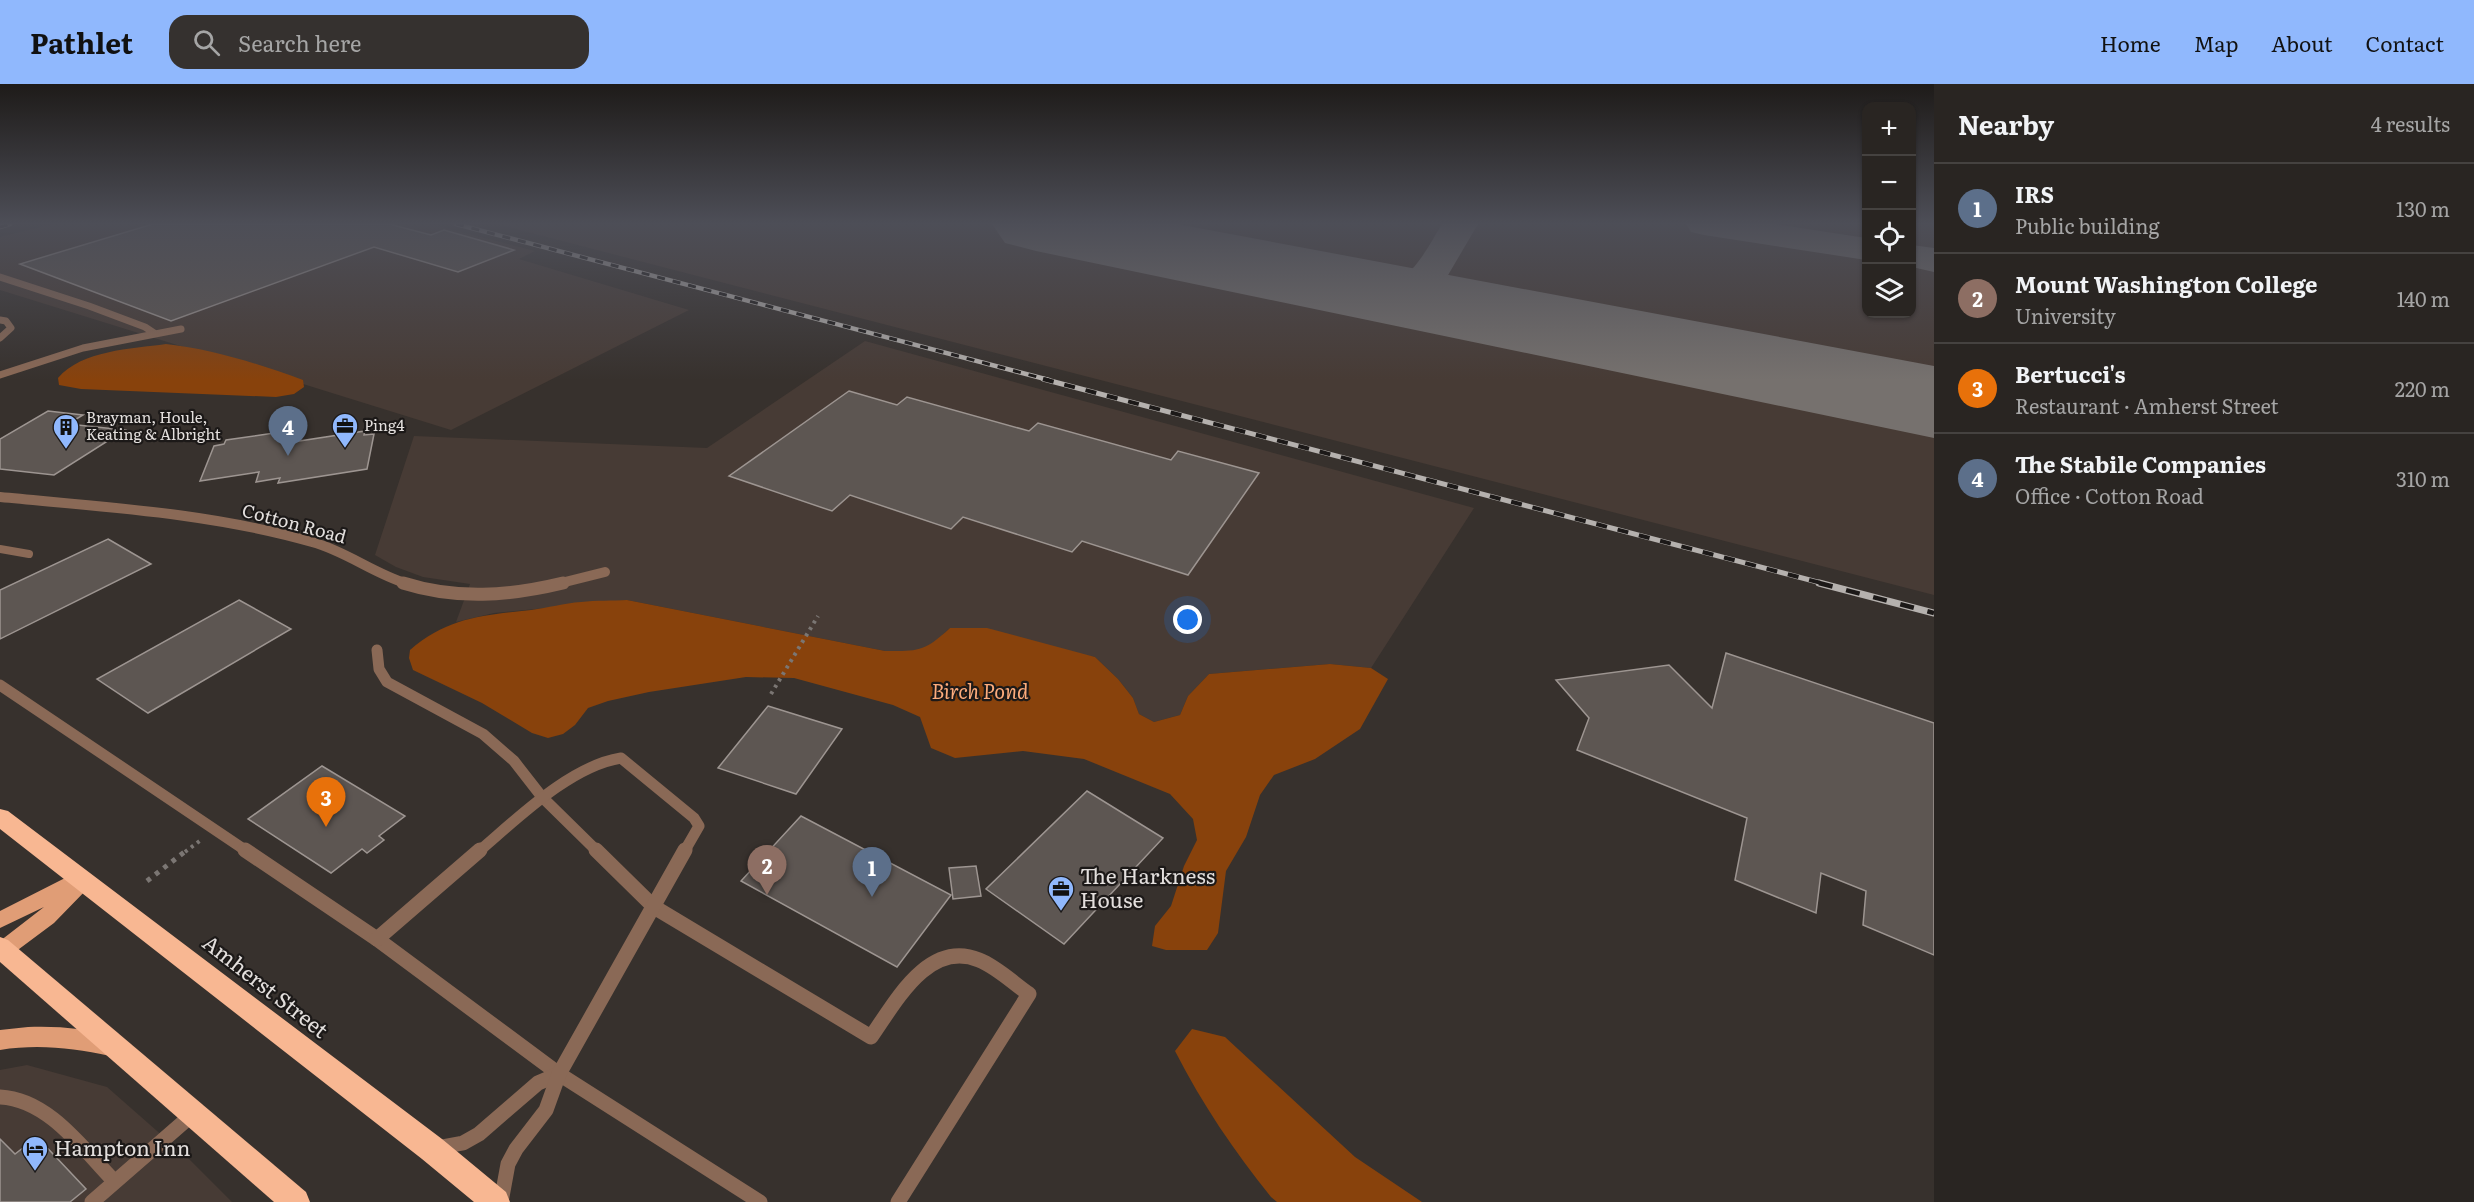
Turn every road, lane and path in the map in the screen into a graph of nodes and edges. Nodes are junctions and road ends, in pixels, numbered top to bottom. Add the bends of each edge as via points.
1 (0, 277) edge
2 (0, 320) edge
3 (181, 329) dead end
4 (154, 333) junction
5 (0, 338) edge
6 (0, 375) edge
7 (0, 497) edge
8 (0, 549) edge
9 (29, 554) dead end
10 (605, 572) dead end
11 (818, 616) dead end
12 (809, 631) joint
13 (377, 650) dead end
14 (0, 685) edge
15 (771, 694) dead end
16 (542, 797) junction
17 (0, 817) edge
18 (211, 827) junction
19 (83, 880) junction
20 (147, 881) dead end
21 (654, 907) junction
22 (0, 920) edge
23 (377, 939) junction
24 (1, 950) edge
25 (0, 1040) edge
26 (116, 1047) junction
27 (559, 1074) junction
28 (0, 1097) edge
29 (195, 1113) junction
30 (432, 1149) junction
31 (114, 1181) junction
32 (92, 1202) edge
33 (296, 1202) edge
34 (496, 1202) edge
35 (501, 1202) edge
36 (760, 1202) edge
37 (898, 1202) edge

1 - 4 lane via 89,306
2 - 5 lane via 11,328
3 - 4 lane
4 - 6 lane via 63,353
7 - 10 street, Cotton Road via 267,531 333,549 400,582 464,597 518,594
8 - 9 lane
11 - 12 path
12 - 15 path
13 - 16 lane via 379,669 387,682 483,735 514,761
14 - 18 lane
16 - 21 lane
16 - 21 lane via 602,761 621,758 694,818 699,826
16 - 23 lane
17 - 19 highway, Amherst Street
18 - 20 path via 199,843
18 - 23 lane
19 - 22 main road
19 - 24 main road via 47,917
19 - 30 highway, Amherst Street
21 - 27 lane
21 - 37 lane via 871,1037 920,972 939,957 955,952 978,959 1029,994
23 - 27 lane
24 - 26 highway
25 - 26 main road via 64,1037
26 - 29 highway
27 - 30 lane via 538,1083 479,1134 463,1143
27 - 35 lane via 546,1110 508,1164
27 - 36 lane
28 - 31 lane via 28,1102 44,1113
29 - 31 lane
29 - 33 highway
30 - 34 highway, Amherst Street
31 - 32 lane

